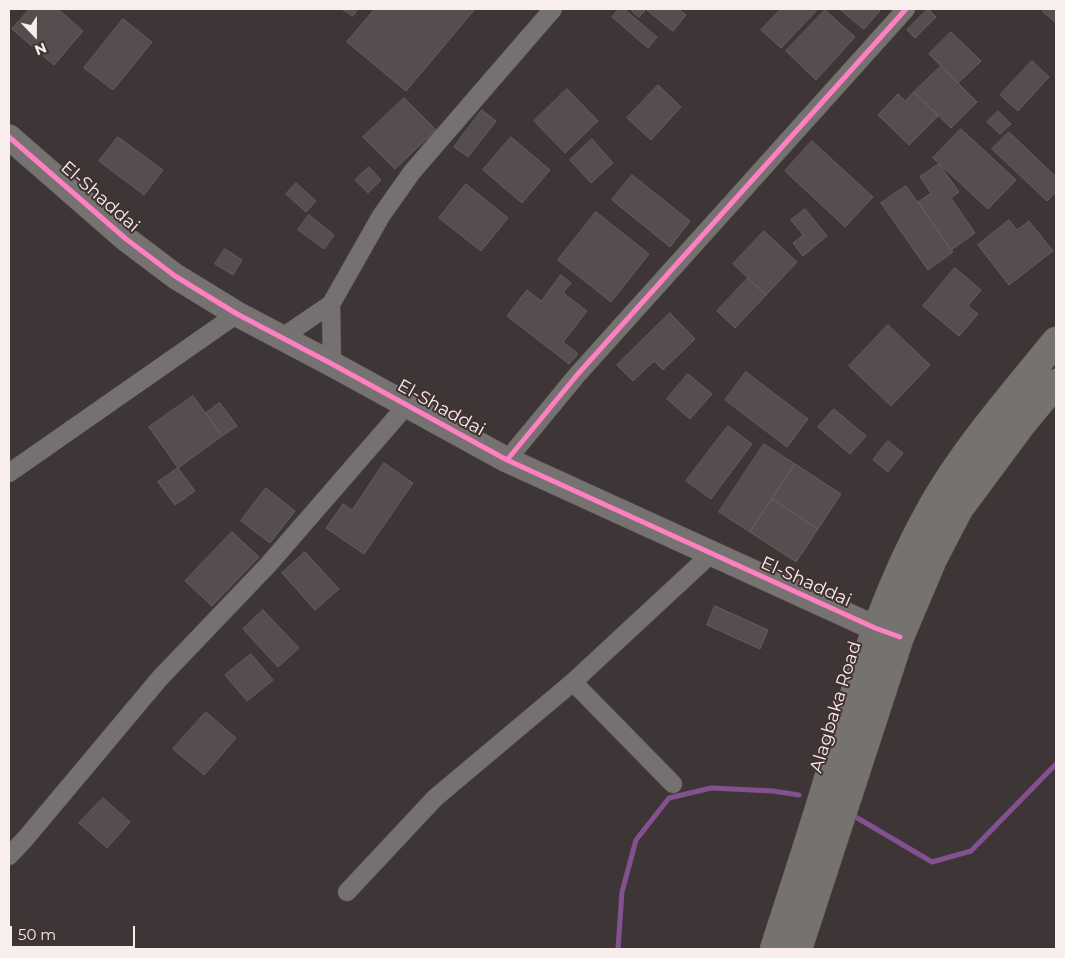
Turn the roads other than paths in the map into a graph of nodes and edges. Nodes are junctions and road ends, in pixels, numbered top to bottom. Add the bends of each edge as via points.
1 (553, 9) edge
2 (906, 9) edge
3 (9, 137) edge
4 (331, 304) junction
5 (237, 314) junction
6 (281, 338) junction
7 (1056, 341) edge
8 (332, 364) junction
9 (1056, 383) edge
10 (406, 406) junction
11 (507, 460) junction
12 (9, 473) edge
13 (711, 554) junction
14 (888, 633) junction
15 (573, 682) junction
16 (673, 784) dead end
17 (9, 856) edge
18 (348, 892) dead end
19 (774, 949) edge
20 (798, 949) edge

1 - 4 street via 412,172 381,216
2 - 11 street via 577,375
3 - 5 street, El-Shaddai via 126,238 175,276
4 - 6 street
4 - 8 street
5 - 6 street, El-Shaddai
5 - 12 street
6 - 8 street, El-Shaddai
7 - 14 main road, Alagbaka Road via 960,463 928,513 900,569
8 - 10 street, El-Shaddai
9 - 14 main road, Alagbaka Road via 960,509 934,559
10 - 11 street, El-Shaddai
10 - 17 street via 268,565 160,678
11 - 13 street, El-Shaddai
13 - 14 street, El-Shaddai
13 - 15 street
14 - 19 main road, Alagbaka Road
14 - 20 main road, Alagbaka Road
15 - 16 street
15 - 18 street via 435,798

